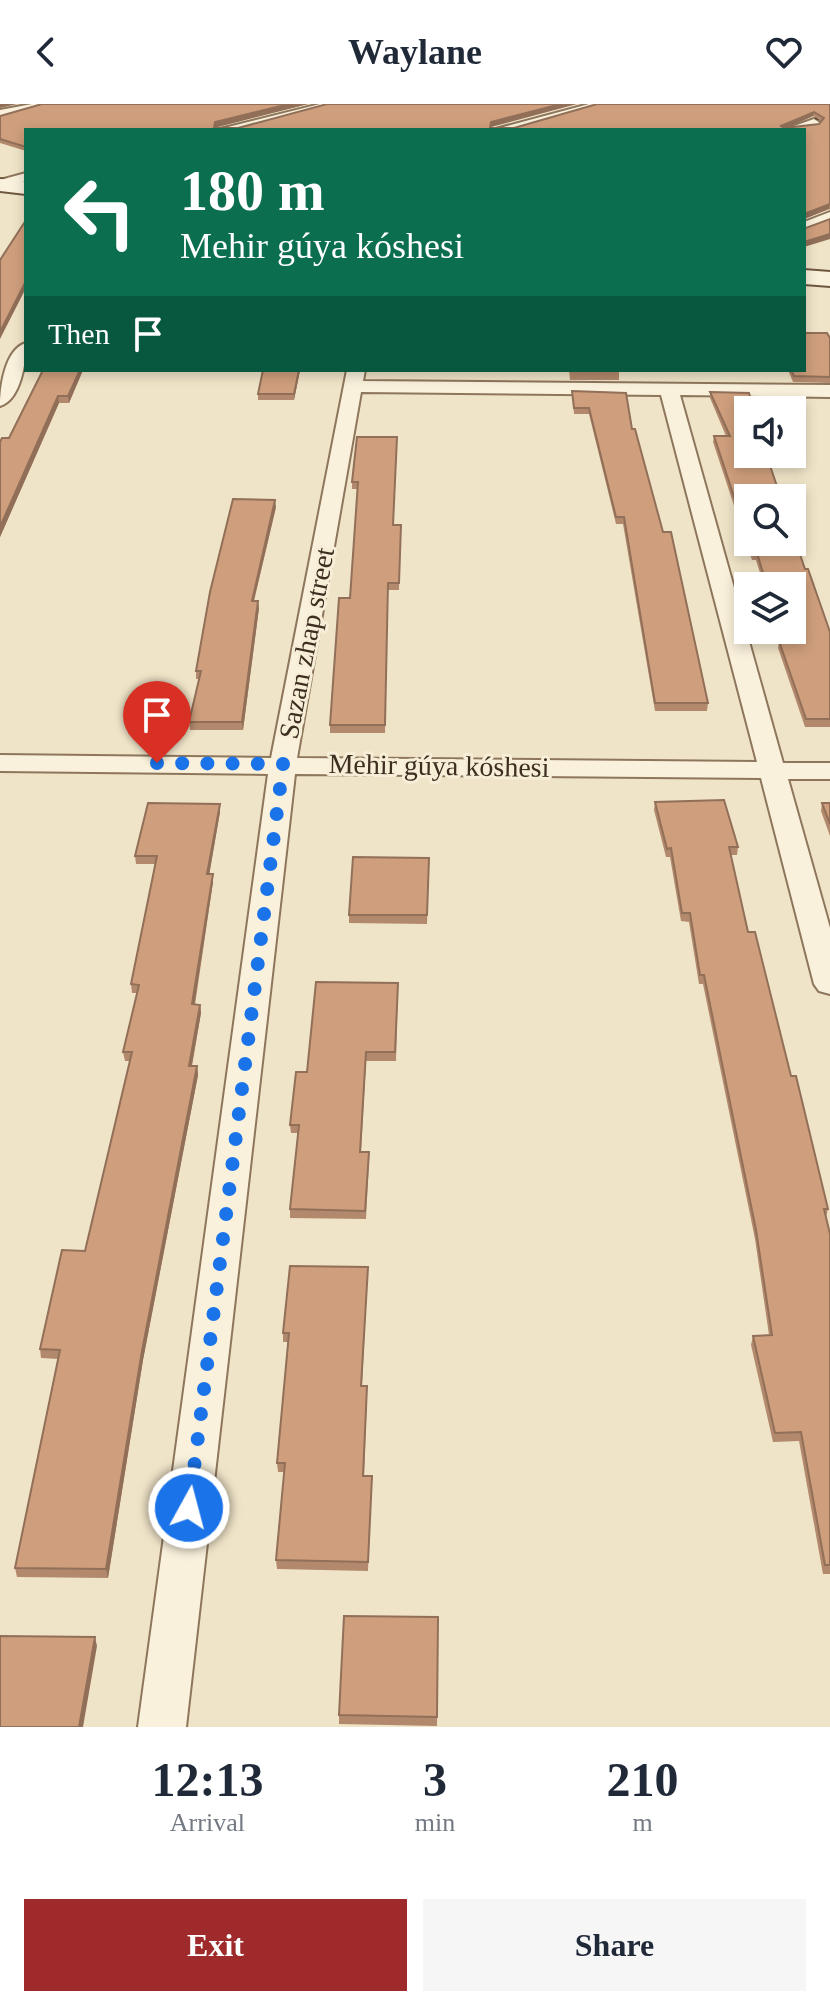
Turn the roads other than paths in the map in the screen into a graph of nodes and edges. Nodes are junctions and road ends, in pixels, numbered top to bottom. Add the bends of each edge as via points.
1 (50, 104) edge
2 (336, 104) edge
3 (604, 104) edge
4 (0, 114) edge
5 (814, 123) edge
6 (231, 128) edge
7 (506, 128) edge
8 (796, 128) edge
9 (24, 178) edge
10 (0, 184) edge
11 (24, 188) edge
12 (830, 216) edge
13 (806, 226) edge
14 (806, 277) edge
15 (830, 279) edge
16 (24, 352) edge
17 (355, 378) edge
18 (669, 389) junction
19 (830, 391) edge
20 (0, 400) edge
21 (0, 763) edge
22 (283, 764) junction
23 (772, 770) junction
24 (830, 771) edge
25 (830, 984) edge
26 (162, 1727) edge

1 - 4 street
2 - 6 street
3 - 7 street
5 - 8 street
9 - 10 street
10 - 11 street
12 - 13 street
14 - 15 street
16 - 20 street
17 - 18 street
17 - 22 street, Sazan zhap street
18 - 19 street
18 - 23 street
21 - 22 street, Mehir gúyа kóshesi
22 - 23 street, Mehir gúyа kóshesi
22 - 26 street, Sazan zhap street
23 - 24 street, Mehir gúyа kóshesi
23 - 25 street

